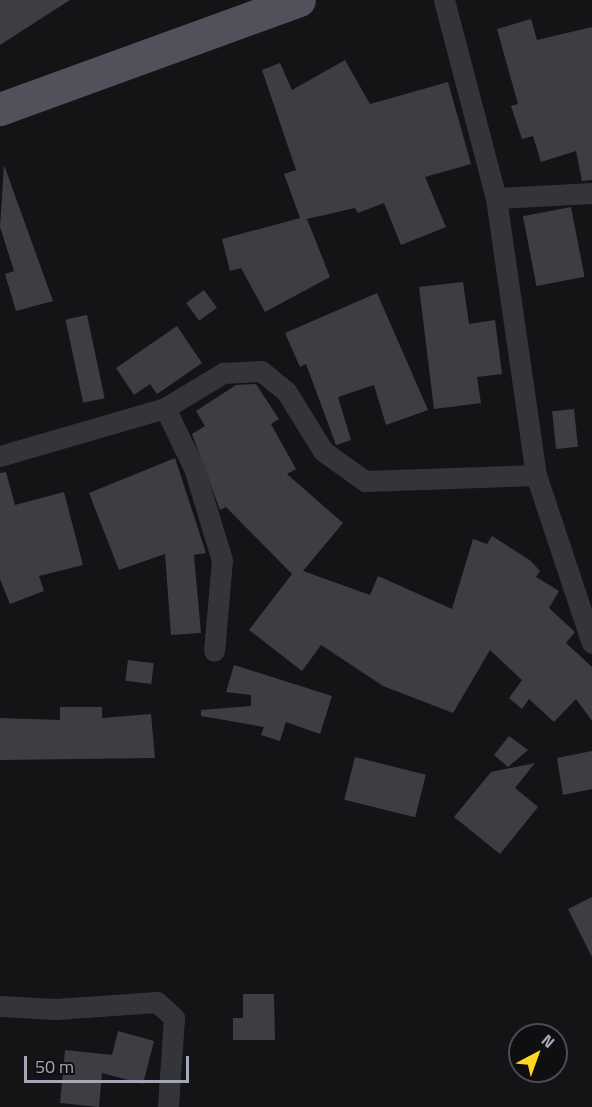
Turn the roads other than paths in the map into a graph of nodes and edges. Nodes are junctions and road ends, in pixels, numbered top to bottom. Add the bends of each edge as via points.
1 (299, 0) edge
2 (444, 0) edge
3 (0, 109) edge
4 (592, 193) edge
5 (496, 198) junction
6 (165, 408) junction
7 (0, 456) edge
8 (536, 475) junction
9 (592, 643) edge
10 (214, 651) dead end
11 (0, 1006) edge
12 (168, 1107) edge

1 - 3 main road
2 - 5 street
4 - 5 street
5 - 8 street
6 - 7 street
6 - 8 street via 223,373 261,371 286,392 323,451 365,481
6 - 10 street via 194,468 222,560
8 - 9 street
11 - 12 street via 56,1009 157,1002 174,1018

